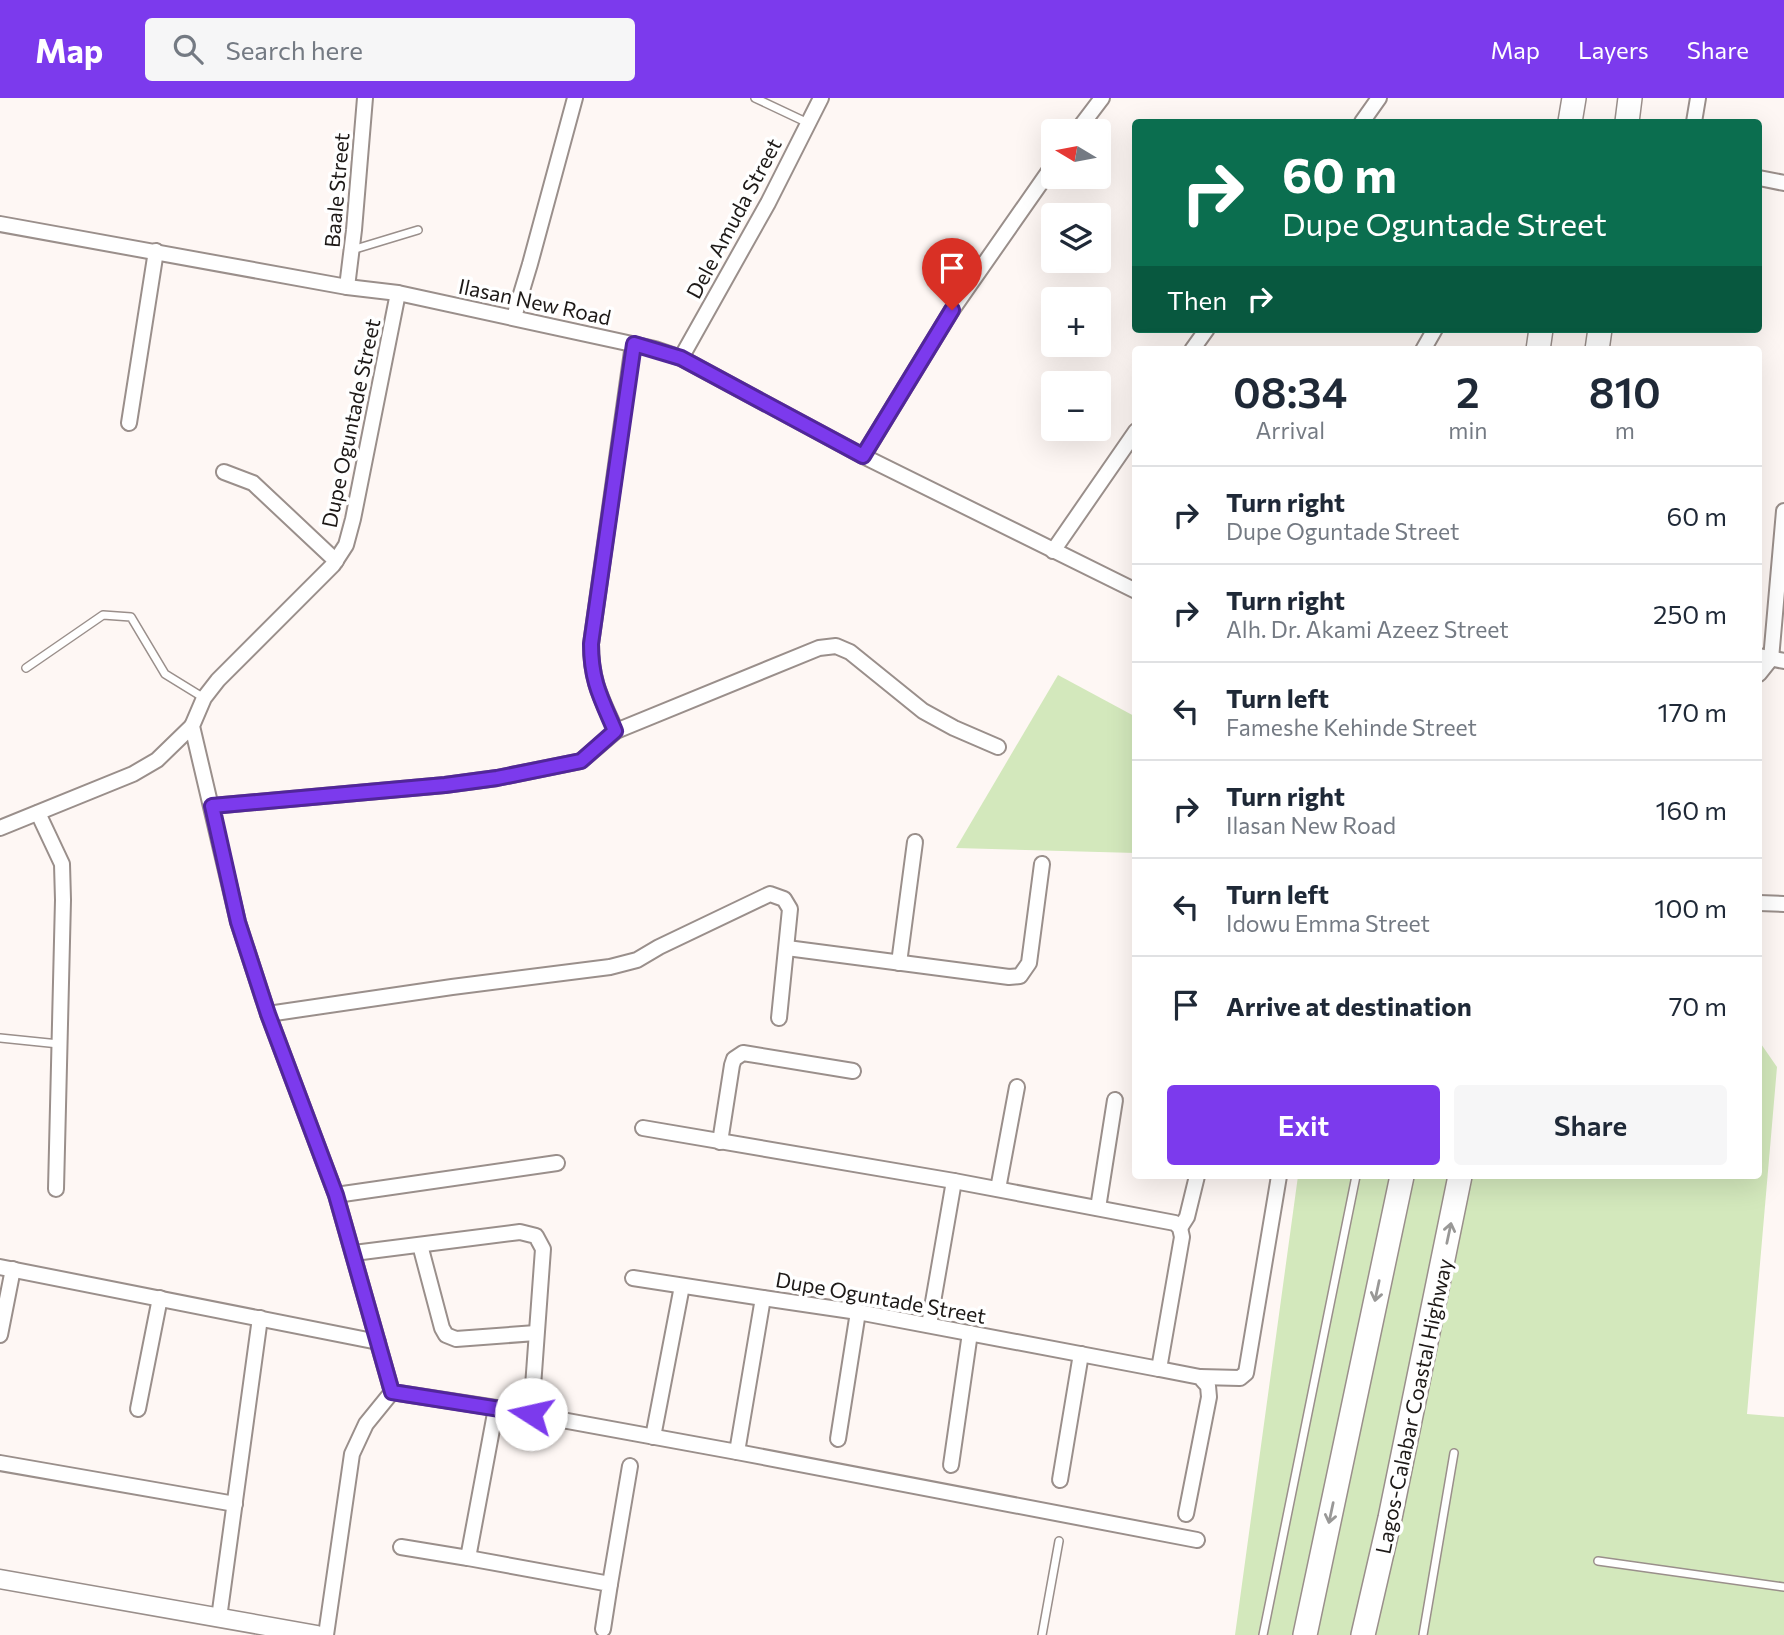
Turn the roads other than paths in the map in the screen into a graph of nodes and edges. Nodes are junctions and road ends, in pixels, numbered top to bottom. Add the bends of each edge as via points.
1 (365, 98) edge
2 (575, 98) edge
3 (755, 98) edge
4 (821, 98) edge
5 (1102, 98) edge
6 (1379, 98) edge
7 (1573, 98) edge
8 (1630, 98) edge
9 (1698, 98) edge
10 (1086, 119) edge
11 (1364, 119) edge
12 (1570, 119) edge
13 (1627, 119) edge
14 (1694, 119) edge
15 (808, 122) junction
16 (1762, 179) edge
17 (1041, 183) edge
18 (1784, 183) edge
19 (0, 224) edge
20 (418, 230) dead end
21 (352, 250) junction
22 (156, 251) junction
23 (347, 287) junction
24 (398, 293) junction
25 (514, 317) junction
26 (634, 344) junction
27 (681, 358) junction
28 (129, 423) dead end
29 (1132, 438) edge
30 (863, 456) junction
31 (224, 472) dead end
32 (1784, 511) edge
33 (1053, 551) junction
34 (336, 561) junction
35 (1132, 590) edge
36 (1771, 659) edge
37 (26, 668) dead end
38 (204, 698) junction
39 (192, 726) junction
40 (615, 731) junction
41 (998, 747) dead end
42 (212, 806) junction
43 (38, 813) junction
44 (0, 828) edge
45 (915, 842) dead end
46 (1042, 864) dead end
47 (1762, 903) edge
48 (1784, 904) edge
49 (787, 948) junction
50 (899, 962) junction
51 (268, 1014) junction
52 (779, 1018) dead end
53 (0, 1038) edge
54 (60, 1044) junction
55 (853, 1071) dead end
56 (1017, 1087) dead end
57 (1115, 1100) dead end
58 (643, 1128) dead end
59 (720, 1142) junction
60 (557, 1163) dead end
61 (1196, 1179) edge
62 (1278, 1179) edge
63 (1355, 1179) edge
64 (1401, 1179) edge
65 (1459, 1179) edge
66 (954, 1181) junction
67 (56, 1189) dead end
68 (998, 1189) junction
69 (336, 1195) junction
70 (1098, 1208) junction
71 (1180, 1228) junction
72 (420, 1245) junction
73 (354, 1253) junction
74 (6, 1268) edge
75 (633, 1278) dead end
76 (682, 1286) junction
77 (160, 1298) junction
78 (762, 1298) junction
79 (858, 1312) junction
80 (260, 1318) junction
81 (929, 1325) junction
82 (536, 1333) junction
83 (970, 1333) junction
84 (0, 1335) edge
85 (378, 1342) junction
86 (1081, 1354) junction
87 (1159, 1369) junction
88 (1200, 1377) junction
89 (392, 1392) junction
90 (496, 1408) junction
91 (138, 1409) dead end
92 (531, 1414) junction
93 (653, 1437) junction
94 (838, 1439) dead end
95 (737, 1452) junction
96 (1454, 1454) dead end
97 (0, 1463) edge
98 (951, 1465) dead end
99 (630, 1466) dead end
100 (1060, 1480) dead end
101 (234, 1504) junction
102 (1186, 1514) dead end
103 (1197, 1540) dead end
104 (1059, 1541) dead end
105 (401, 1547) dead end
106 (468, 1558) junction
107 (1598, 1561) dead end
108 (0, 1579) edge
109 (610, 1584) junction
110 (1784, 1587) edge
111 (219, 1618) junction
112 (603, 1629) dead end
113 (317, 1635) edge
114 (326, 1635) edge
115 (1042, 1635) edge
116 (1263, 1635) edge
117 (1305, 1635) edge
118 (1363, 1635) edge
119 (1423, 1635) edge

1 - 21 street, Baale Street
2 - 25 street
3 - 15 lane
4 - 15 street, Dele Amuda Street
5 - 10 street
6 - 11 street
7 - 12 highway
8 - 13 highway
9 - 14 street
15 - 27 street, Dele Amuda Street
16 - 18 street
17 - 30 street via 952,310
19 - 22 street, Ilasan New Road
20 - 21 lane
21 - 23 street, Baale Street
22 - 23 street, Ilasan New Road
22 - 28 street
23 - 24 street, Ilasan New Road
24 - 25 street, Ilasan New Road
24 - 34 street, Dupe Oguntade Street via 354,519
25 - 26 street, Ilasan New Road
26 - 27 street, Ilasan New Road
26 - 40 street via 591,644 594,684
27 - 30 street, Ilasan New Road
29 - 33 street
30 - 33 street, Ilasan New Road
31 - 34 street via 253,483
32 - 36 street
33 - 35 street, Ilasan New Road
34 - 38 street, Dupe Oguntade Street
37 - 38 lane via 103,615 131,617 165,674
38 - 39 street, Dupe Oguntade Street
39 - 42 street
39 - 43 street via 157,761
40 - 41 street via 819,648 836,646 850,652 923,711
40 - 42 street via 581,761 497,778
42 - 51 street via 238,922
43 - 44 street
43 - 54 street via 62,864
45 - 50 street
46 - 50 street via 1029,963 1020,976
47 - 48 street
49 - 50 street
49 - 51 street via 790,909 784,899 770,894 637,960 610,967
49 - 52 street
51 - 69 street
53 - 54 lane
54 - 67 street
55 - 59 street via 738,1055 732,1065
56 - 68 street
57 - 70 street
58 - 59 street
59 - 66 street
60 - 69 street
61 - 71 street
62 - 88 street, Dupe Oguntade Street via 1246,1373 1240,1378
63 - 116 lane
64 -> 117 highway
118 -> 65 highway, Lagos-Calabar Coastal Highway
66 - 68 street
66 - 81 street
68 - 70 street
69 - 73 street
70 - 71 street via 1169,1221
71 - 87 street
72 - 73 street
72 - 82 street via 446,1335 456,1339
72 - 82 street via 520,1232 536,1236 543,1249
73 - 85 street
74 - 77 street
74 - 84 street
75 - 76 street
76 - 78 street
76 - 93 street
77 - 80 street
77 - 91 street
78 - 79 street, Dupe Oguntade Street
78 - 95 street, Dupe Oguntade Street
79 - 81 street, Dupe Oguntade Street
79 - 94 street
80 - 85 street
80 - 101 street
81 - 83 street, Dupe Oguntade Street
82 - 92 street
83 - 86 street, Dupe Oguntade Street
83 - 98 street
85 - 89 street
86 - 87 street, Dupe Oguntade Street
86 - 100 street
87 - 88 street, Dupe Oguntade Street
88 - 102 street via 1208,1386 1209,1397
89 - 90 street
89 - 114 street via 366,1424 352,1454
90 - 92 street
90 - 106 street
92 - 93 street
93 - 95 street
95 - 103 street
96 - 119 lane
97 - 101 street
99 - 109 street
101 - 111 street
104 - 115 lane
105 - 106 street
106 - 109 street
107 - 110 lane
108 - 111 street
109 - 112 street
111 - 113 street

